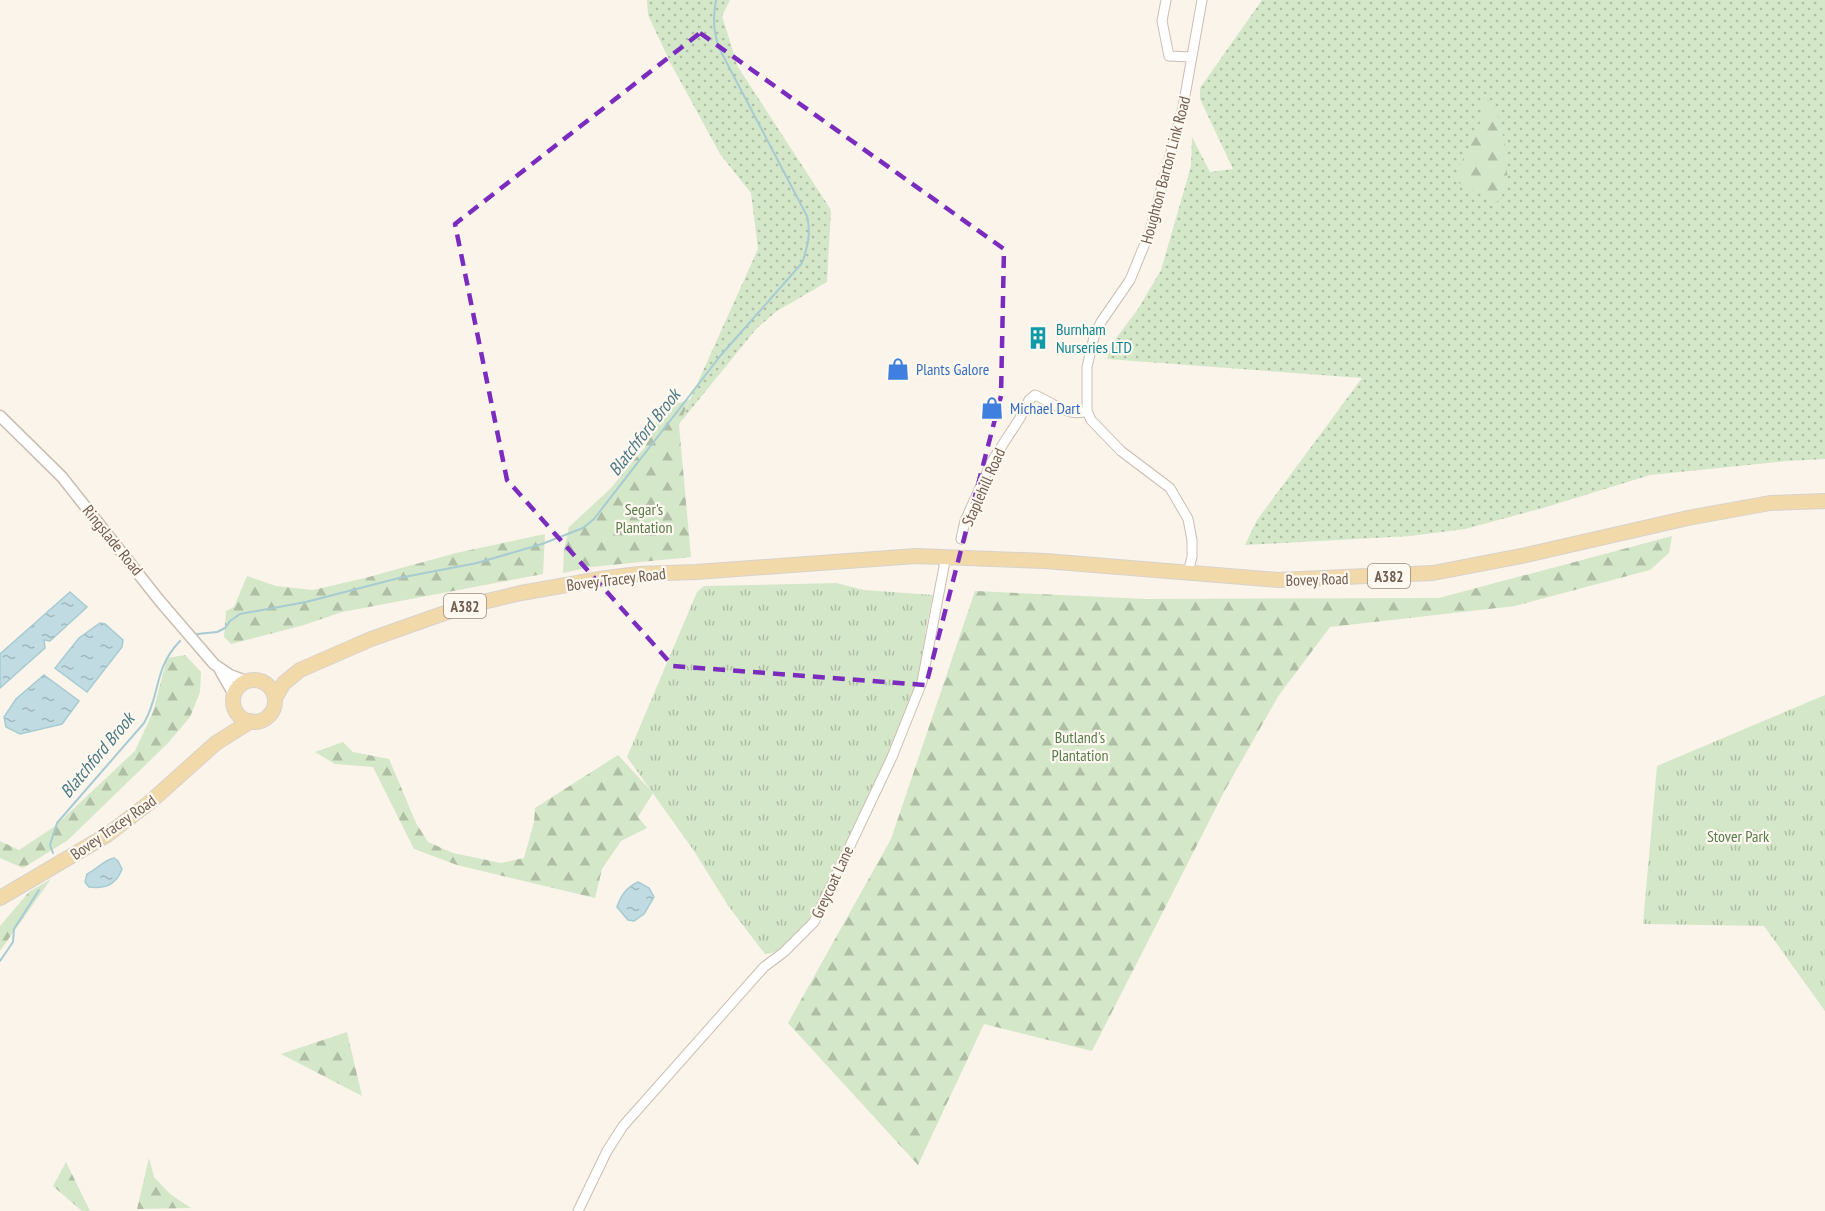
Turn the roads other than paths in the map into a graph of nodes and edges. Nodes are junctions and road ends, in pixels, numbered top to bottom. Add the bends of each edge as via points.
1 (1166, 0) edge
2 (1202, 0) edge
3 (1191, 57) junction
4 (1087, 411) junction
5 (0, 416) edge
6 (1825, 501) edge
7 (961, 539) dead end
8 (946, 556) junction
9 (1188, 573) junction
10 (220, 670) junction
11 (300, 670) junction
12 (246, 681) junction
13 (261, 681) junction
14 (274, 698) junction
15 (234, 703) junction
16 (251, 722) junction
17 (216, 743) junction
18 (0, 898) edge
19 (578, 1211) edge

1 - 3 street via 1162,21 1168,56
2 - 3 street, Houghton Barton Link Road
3 - 4 street, Houghton Barton Link Road via 1183,107 1150,231 1130,280 1101,322 1090,350
4 - 7 street, Staplehill Road via 1069,412 1035,395 1029,400 992,461
4 - 9 street via 1121,451 1170,488 1188,519 1192,558
5 - 10 street, Ringslade Road via 62,477
6 - 9 main road, Bovey Road / A382 via 1770,503 1688,518 1433,573 1279,580
8 - 9 main road, Bovey Road / A382
8 - 11 main road, Bovey Tracey Road / A382 via 639,574 557,586 462,607 371,639
8 - 19 street, Greycoat Lane via 922,682 892,757 814,922 764,967 623,1126
10 - 12 street, Ringslade Road
10 - 15 street, Ringslade Road
11 - 13 main road, Bovey Tracey Road / A382
11 - 14 main road, Bovey Tracey Road / A382
12 - 13 main road
12 - 15 main road via 236,690
13 - 14 main road via 270,687
14 - 16 main road via 274,707 266,718
15 - 16 main road via 240,717
15 - 17 main road, Bovey Tracey Road
16 - 17 main road, Bovey Tracey Road
17 - 18 main road, Bovey Tracey Road via 107,835

